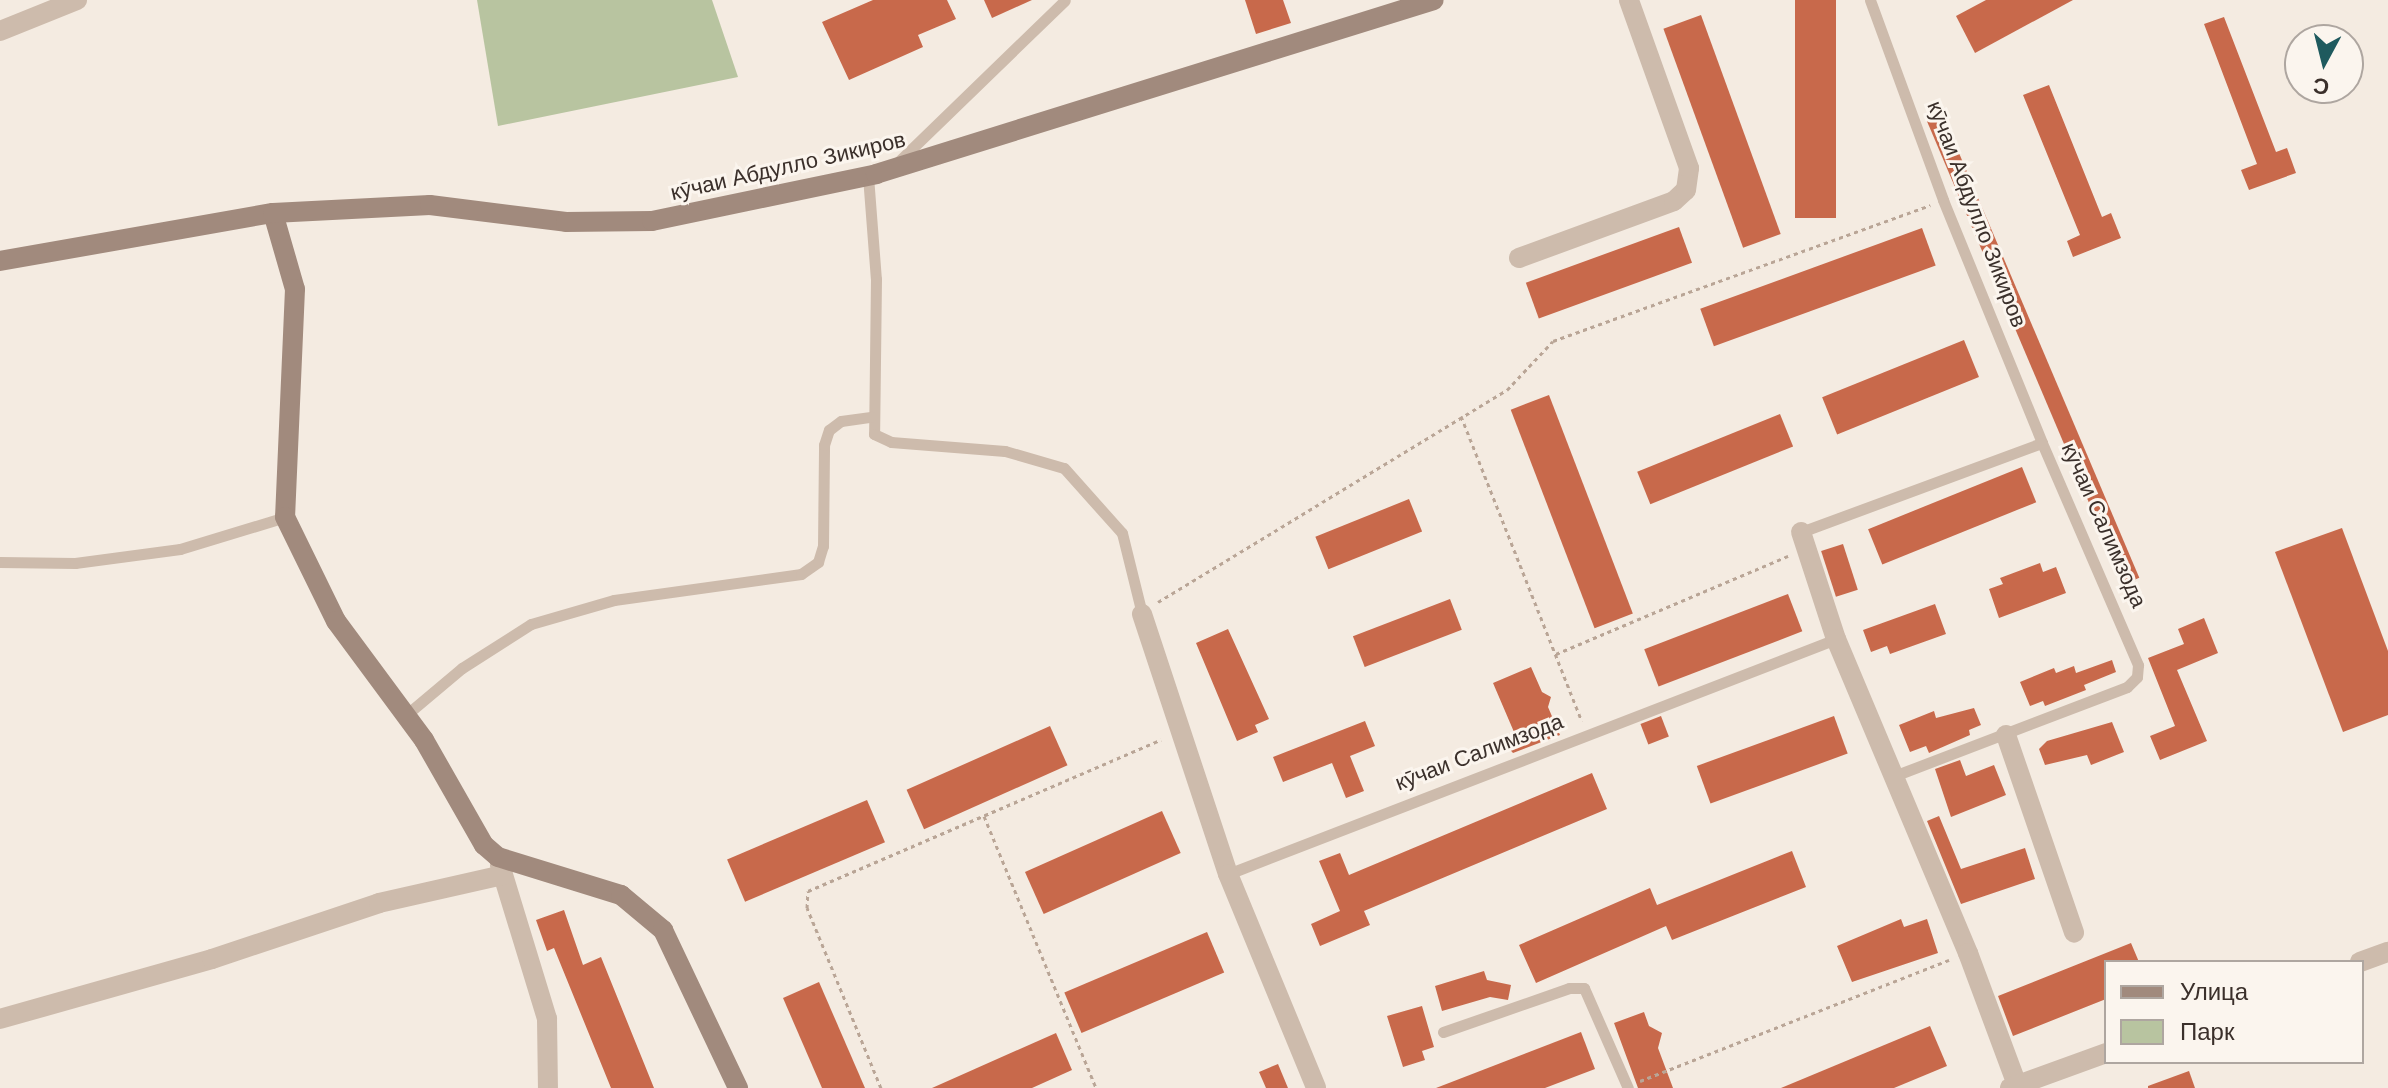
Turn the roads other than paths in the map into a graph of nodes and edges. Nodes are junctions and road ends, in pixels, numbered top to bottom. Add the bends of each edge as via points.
1 (77, 0) edge
2 (1065, 0) edge
3 (1434, 0) edge
4 (1629, 0) edge
5 (1870, 0) edge
6 (0, 31) edge
7 (891, 170) junction
8 (868, 176) junction
9 (273, 213) junction
10 (1519, 258) dead end
11 (0, 261) edge
12 (871, 417) junction
13 (2042, 443) junction
14 (285, 517) junction
15 (1804, 540) joint
16 (0, 562) edge
17 (1142, 614) joint
18 (1836, 639) junction
19 (406, 715) junction
20 (2006, 735) junction
21 (1891, 777) junction
22 (501, 866) junction
23 (1228, 874) junction
24 (2074, 933) dead end
25 (2388, 952) edge
26 (2364, 961) edge
27 (0, 1019) edge
28 (1443, 1032) dead end
29 (2104, 1054) edge
30 (1627, 1087) edge
31 (2015, 1087) edge
32 (548, 1088) edge
33 (738, 1088) edge
34 (1316, 1088) edge

1 - 6 street
2 - 7 lane
3 - 7 street, кӯчаи Абдулло Зикиров
4 - 10 street via 1689,168 1686,190 1674,201
5 - 13 lane, кӯчаи Абдулло Зикиров via 1943,200
7 - 8 street, кӯчаи Абдулло Зикиров
8 - 9 street, кӯчаи Абдулло Зикиров via 652,221 566,222 430,205
8 - 12 lane via 876,279
9 - 11 street, кӯчаи Абдулло Зикиров
9 - 14 street via 295,289
12 - 17 lane via 874,434 882,439 1005,451 1064,468 1122,533
12 - 19 lane via 841,421 829,430 823,546 818,562 801,574 614,600 531,624 462,668
13 - 15 lane, кӯчаи Салимзода
13 - 20 lane, кӯчаи Салимзода via 2138,672 2127,687
14 - 16 lane via 180,549 75,563
14 - 19 street via 336,621
15 - 18 street
17 - 23 street
18 - 21 street
18 - 23 lane, кӯчаи Салимзода
19 - 22 street via 471,828
20 - 21 lane, кӯчаи Салимзода
20 - 24 street
21 - 31 street via 1968,953
22 - 27 street via 225,956
22 - 32 street via 547,1019
22 - 33 street via 595,885 644,909 679,956
23 - 34 street
25 - 26 street
28 - 30 lane via 1580,987 1592,998
29 - 31 street

